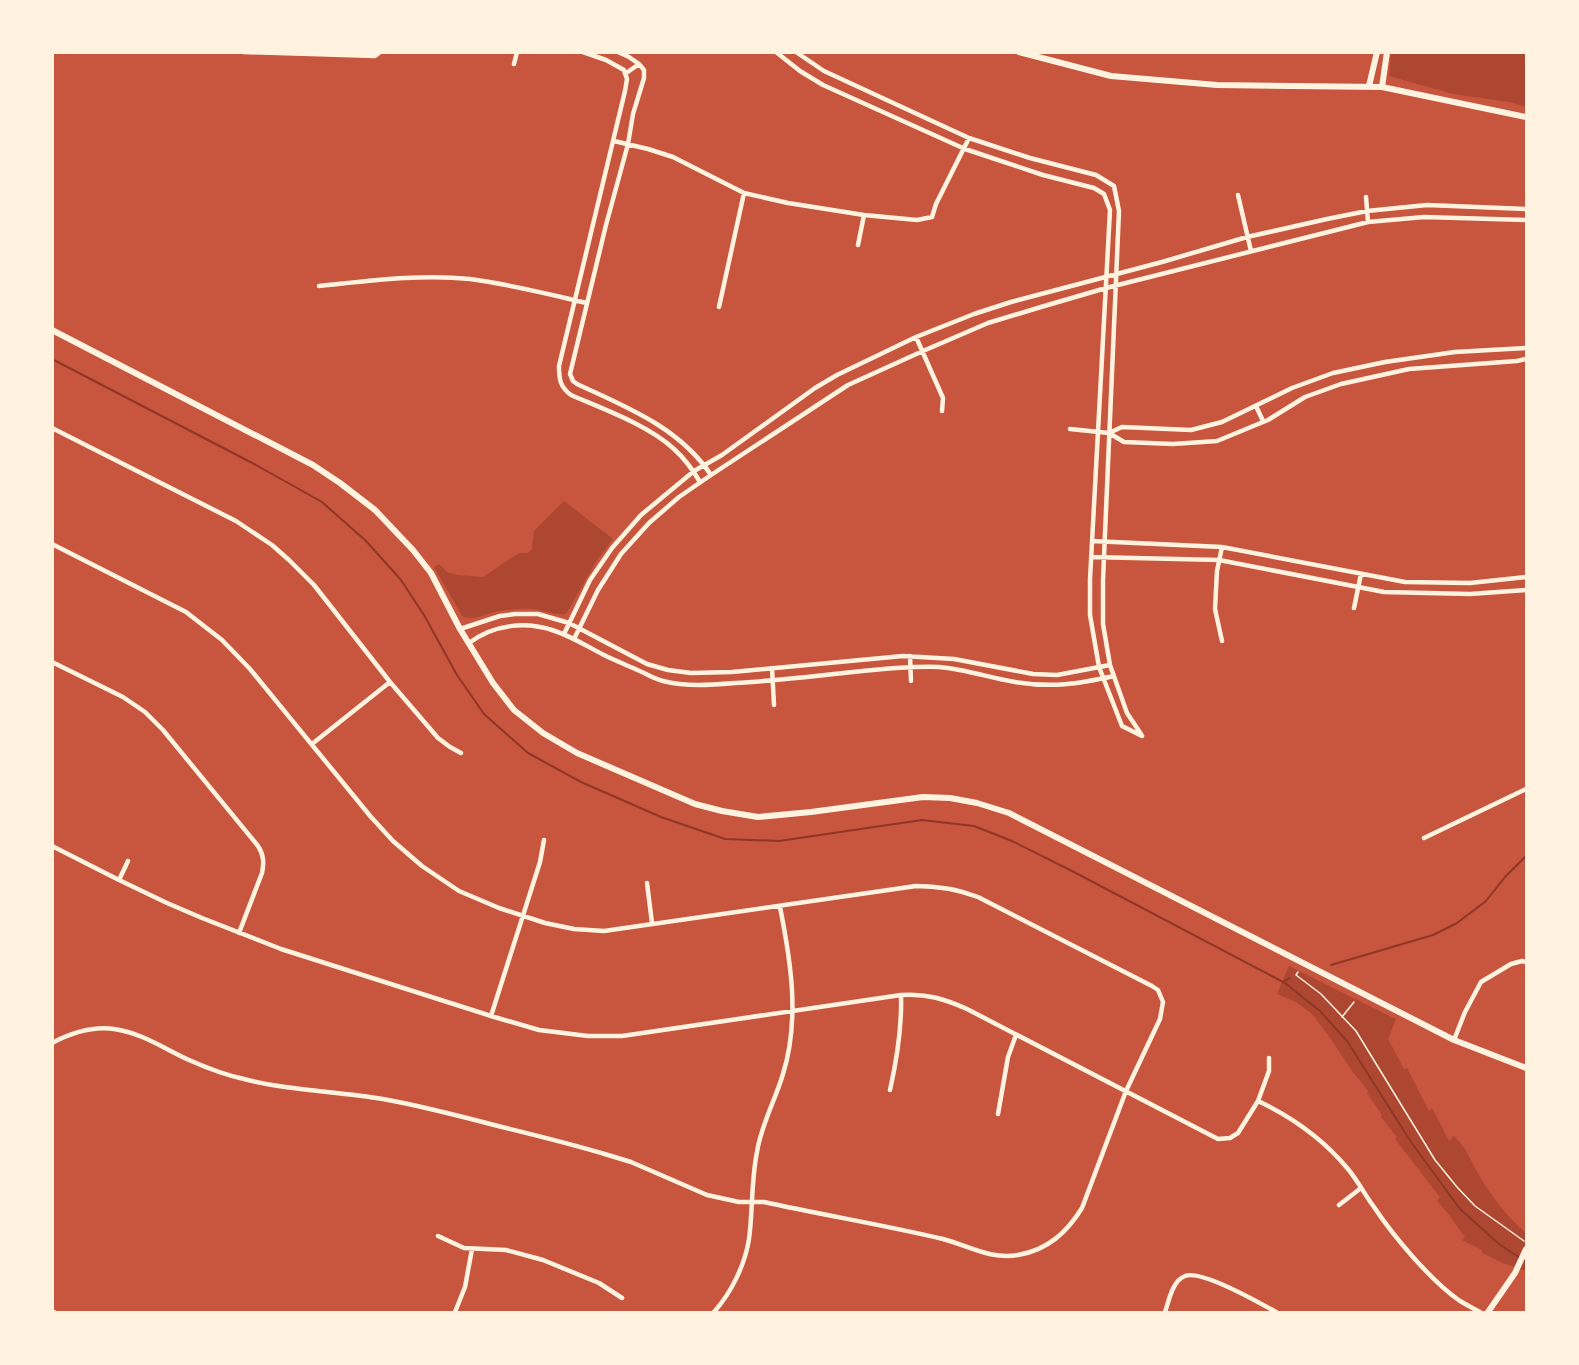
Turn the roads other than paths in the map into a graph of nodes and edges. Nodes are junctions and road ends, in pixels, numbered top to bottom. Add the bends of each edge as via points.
1 (243, 52) edge
2 (380, 52) edge
3 (517, 52) edge
4 (584, 52) edge
5 (618, 52) edge
6 (776, 52) edge
7 (796, 52) edge
8 (1019, 52) edge
9 (1377, 52) edge
10 (1387, 52) edge
11 (513, 64) dead end
12 (639, 64) junction
13 (625, 74) junction
14 (1369, 86) junction
15 (1383, 87) junction
16 (864, 89) junction
17 (858, 100) junction
18 (1527, 117) edge
19 (969, 138) junction
20 (614, 141) junction
21 (628, 144) junction
22 (965, 148) junction
23 (1114, 186) junction
24 (744, 193) junction
25 (1104, 194) junction
26 (1238, 195) dead end
27 (1366, 197) dead end
28 (1527, 209) edge
29 (1367, 211) junction
30 (864, 215) junction
31 (1527, 220) edge
32 (595, 222) junction
33 (1368, 222) junction
34 (606, 225) junction
35 (1247, 237) junction
36 (858, 245) dead end
37 (1251, 251) junction
38 (1162, 262) junction
39 (1116, 273) junction
40 (1165, 274) junction
41 (1107, 276) junction
42 (319, 286) dead end
43 (1115, 286) junction
44 (1106, 288) junction
45 (575, 300) junction
46 (1011, 302) junction
47 (587, 303) junction
48 (719, 308) dead end
49 (1014, 315) junction
50 (52, 330) edge
51 (916, 337) junction
52 (1113, 347) junction
53 (1103, 348) junction
54 (1527, 348) edge
55 (923, 351) junction
56 (1410, 358) junction
57 (1527, 359) edge
58 (1409, 369) junction
59 (571, 376) junction
60 (560, 383) junction
61 (801, 398) junction
62 (1256, 406) junction
63 (809, 410) junction
64 (942, 411) dead end
65 (644, 415) junction
66 (1263, 422) junction
67 (638, 426) junction
68 (52, 428) edge
69 (1070, 429) dead end
70 (1098, 432) junction
71 (1109, 433) junction
72 (704, 465) junction
73 (694, 471) junction
74 (711, 475) junction
75 (700, 482) junction
76 (641, 515) junction
77 (649, 523) junction
78 (1092, 541) junction
79 (1105, 541) junction
80 (52, 544) edge
81 (1222, 547) junction
82 (1091, 557) junction
83 (1104, 558) junction
84 (1220, 560) junction
85 (603, 562) junction
86 (612, 567) junction
87 (1361, 574) junction
88 (1527, 577) edge
89 (1470, 583) junction
90 (1358, 587) junction
91 (1527, 590) edge
92 (1470, 594) junction
93 (1354, 608) dead end
94 (569, 623) junction
95 (579, 628) junction
96 (460, 629) junction
97 (564, 634) junction
98 (574, 639) junction
99 (1222, 641) dead end
100 (469, 643) junction
101 (619, 650) junction
102 (910, 656) junction
103 (615, 660) junction
104 (52, 662) edge
105 (1110, 665) junction
106 (1099, 667) junction
107 (772, 668) junction
108 (911, 668) junction
109 (994, 668) junction
110 (1114, 676) junction
111 (992, 677) junction
112 (1103, 679) junction
113 (774, 681) junction
114 (911, 681) dead end
115 (390, 682) junction
116 (774, 705) dead end
117 (312, 744) junction
118 (461, 753) dead end
119 (1527, 789) edge
120 (1424, 838) dead end
121 (544, 840) dead end
122 (52, 846) edge
123 (128, 861) dead end
124 (119, 880) junction
125 (647, 883) dead end
126 (780, 907) junction
127 (524, 916) junction
128 (652, 923) junction
129 (239, 933) junction
130 (1527, 962) edge
131 (901, 995) junction
132 (793, 1011) junction
133 (491, 1016) junction
134 (1016, 1035) junction
135 (1454, 1040) junction
136 (52, 1042) edge
137 (1269, 1058) dead end
138 (1527, 1068) edge
139 (890, 1090) dead end
140 (1126, 1091) junction
141 (1258, 1101) junction
142 (998, 1114) dead end
143 (1361, 1188) junction
144 (751, 1202) junction
145 (1339, 1205) dead end
146 (438, 1236) dead end
147 (472, 1249) junction
148 (1526, 1250) edge
149 (622, 1298) dead end
150 (455, 1312) edge
151 (717, 1312) edge
152 (1165, 1312) edge
153 (1276, 1312) edge
154 (1480, 1312) edge
155 (1488, 1312) edge

1 - 2 street via 375,56
3 - 11 street
4 - 13 street via 606,60
5 - 12 street
6 - 17 street via 800,71
7 - 16 street via 819,68
8 - 14 street via 1111,76 1217,85
9 - 14 street
10 - 15 street
12 - 13 street
12 - 21 street via 644,78
13 - 20 street
14 - 15 street
15 - 18 street
16 - 17 street
16 - 19 street
17 - 22 street
19 - 22 street
19 - 23 street via 1096,176
20 - 21 street
20 - 32 street
21 - 24 street via 672,157
21 - 34 street
22 - 25 street
22 - 30 street via 932,217 917,220
23 - 25 street
23 - 39 street via 1119,211
24 - 30 street
24 - 48 street
25 - 41 street via 1110,210
26 - 35 street
27 - 29 street
28 - 29 street via 1427,205
29 - 33 street
29 - 35 street
30 - 36 street
31 - 33 street via 1424,217
32 - 34 street
32 - 45 street
33 - 37 street
34 - 47 street
35 - 37 street
35 - 38 street
37 - 40 street
38 - 39 street
38 - 40 street
39 - 41 street
39 - 43 street
40 - 43 street
41 - 44 street
41 - 46 street
42 - 45 street via 447,278 503,284
43 - 44 street
43 - 52 street
44 - 49 street
44 - 53 street
45 - 47 street
45 - 60 street via 559,366
46 - 49 street
46 - 51 street
47 - 59 street
49 - 55 street
50 - 96 street via 313,465 340,483 375,510 413,550 431,573
51 - 55 street
51 - 61 street via 837,375
52 - 53 street
52 - 71 street
53 - 70 street
54 - 56 street
55 - 63 street via 848,385
55 - 64 street via 943,398
56 - 58 street
56 - 62 street via 1333,373
57 - 58 street
58 - 66 street via 1332,387 1305,397
59 - 60 street
59 - 65 street via 576,384
60 - 67 street via 571,394
61 - 63 street
61 - 72 street
62 - 66 street
62 - 71 street via 1222,422 1191,430 1122,427
63 - 74 street
65 - 67 street
65 - 72 street via 678,438
66 - 71 street via 1216,441 1124,442
67 - 73 street via 669,444
68 - 115 street via 236,521 272,545 314,585
69 - 70 street
70 - 71 street
70 - 78 street
71 - 79 street
72 - 73 street
72 - 74 street
73 - 75 street
73 - 76 street
74 - 75 street
75 - 77 street
76 - 77 street
76 - 85 street
77 - 86 street
78 - 79 street
78 - 82 street
79 - 81 street
79 - 83 street
80 - 117 street via 202,623 240,657
81 - 84 street
81 - 87 street
82 - 83 street
82 - 106 street via 1090,615
83 - 84 street
83 - 105 street via 1103,624
84 - 90 street
84 - 99 street via 1215,609
85 - 86 street
85 - 94 street
86 - 95 street
87 - 89 street via 1405,582
87 - 90 street
88 - 89 street
89 - 92 street
90 - 92 street via 1384,592
90 - 93 street
91 - 92 street
94 - 95 street
94 - 96 street via 514,614
94 - 97 street
95 - 98 street
95 - 101 street
96 - 100 street
97 - 98 street
97 - 100 street via 546,628 511,626 491,630
98 - 103 street
100 - 135 street via 514,710 543,733 577,753 694,804 758,817 923,797 950,798 1009,813
101 - 103 street
101 - 107 street via 647,664 691,673
102 - 107 street
102 - 108 street
102 - 109 street via 954,659
103 - 113 street via 662,680 683,684
104 - 129 street via 145,712 258,846 263,856 262,873
105 - 106 street
105 - 110 street
106 - 109 street via 1057,675
106 - 112 street
107 - 113 street
108 - 111 street via 939,667
108 - 113 street
108 - 114 street
109 - 111 street
110 - 112 street
110 - 112 street via 1127,713 1142,736 1122,726
111 - 112 street via 1047,686
113 - 116 street
115 - 117 street
115 - 118 street via 438,738
117 - 127 street via 386,833 422,866 459,891
119 - 120 street
121 - 127 street
122 - 124 street
123 - 124 street
124 - 129 street
125 - 128 street
126 - 128 street
126 - 132 street
126 - 140 street via 916,886 960,890 1152,986 1164,1002 1162,1012
127 - 128 street via 594,931
127 - 133 street
129 - 133 street
130 - 135 street via 1511,964 1481,982
131 - 132 street
131 - 134 street via 943,999
131 - 139 street via 897,1062
132 - 133 street via 622,1036 561,1034
132 - 144 street via 785,1065 760,1134
134 - 140 street
134 - 142 street
135 - 138 street
136 - 144 street via 105,1028 134,1033 231,1076 439,1111 631,1162 707,1195
137 - 141 street via 1269,1071
140 - 141 street via 1218,1139 1238,1133
140 - 144 street via 1082,1208 1056,1240 1031,1252 994,1255 943,1239
141 - 143 street via 1278,1110 1321,1141
143 - 145 street
143 - 154 street via 1434,1279
144 - 151 street via 747,1249
146 - 147 street
147 - 149 street via 506,1250 543,1260 599,1283
147 - 150 street via 465,1287
148 - 155 street
152 - 153 street via 1178,1282 1192,1274

